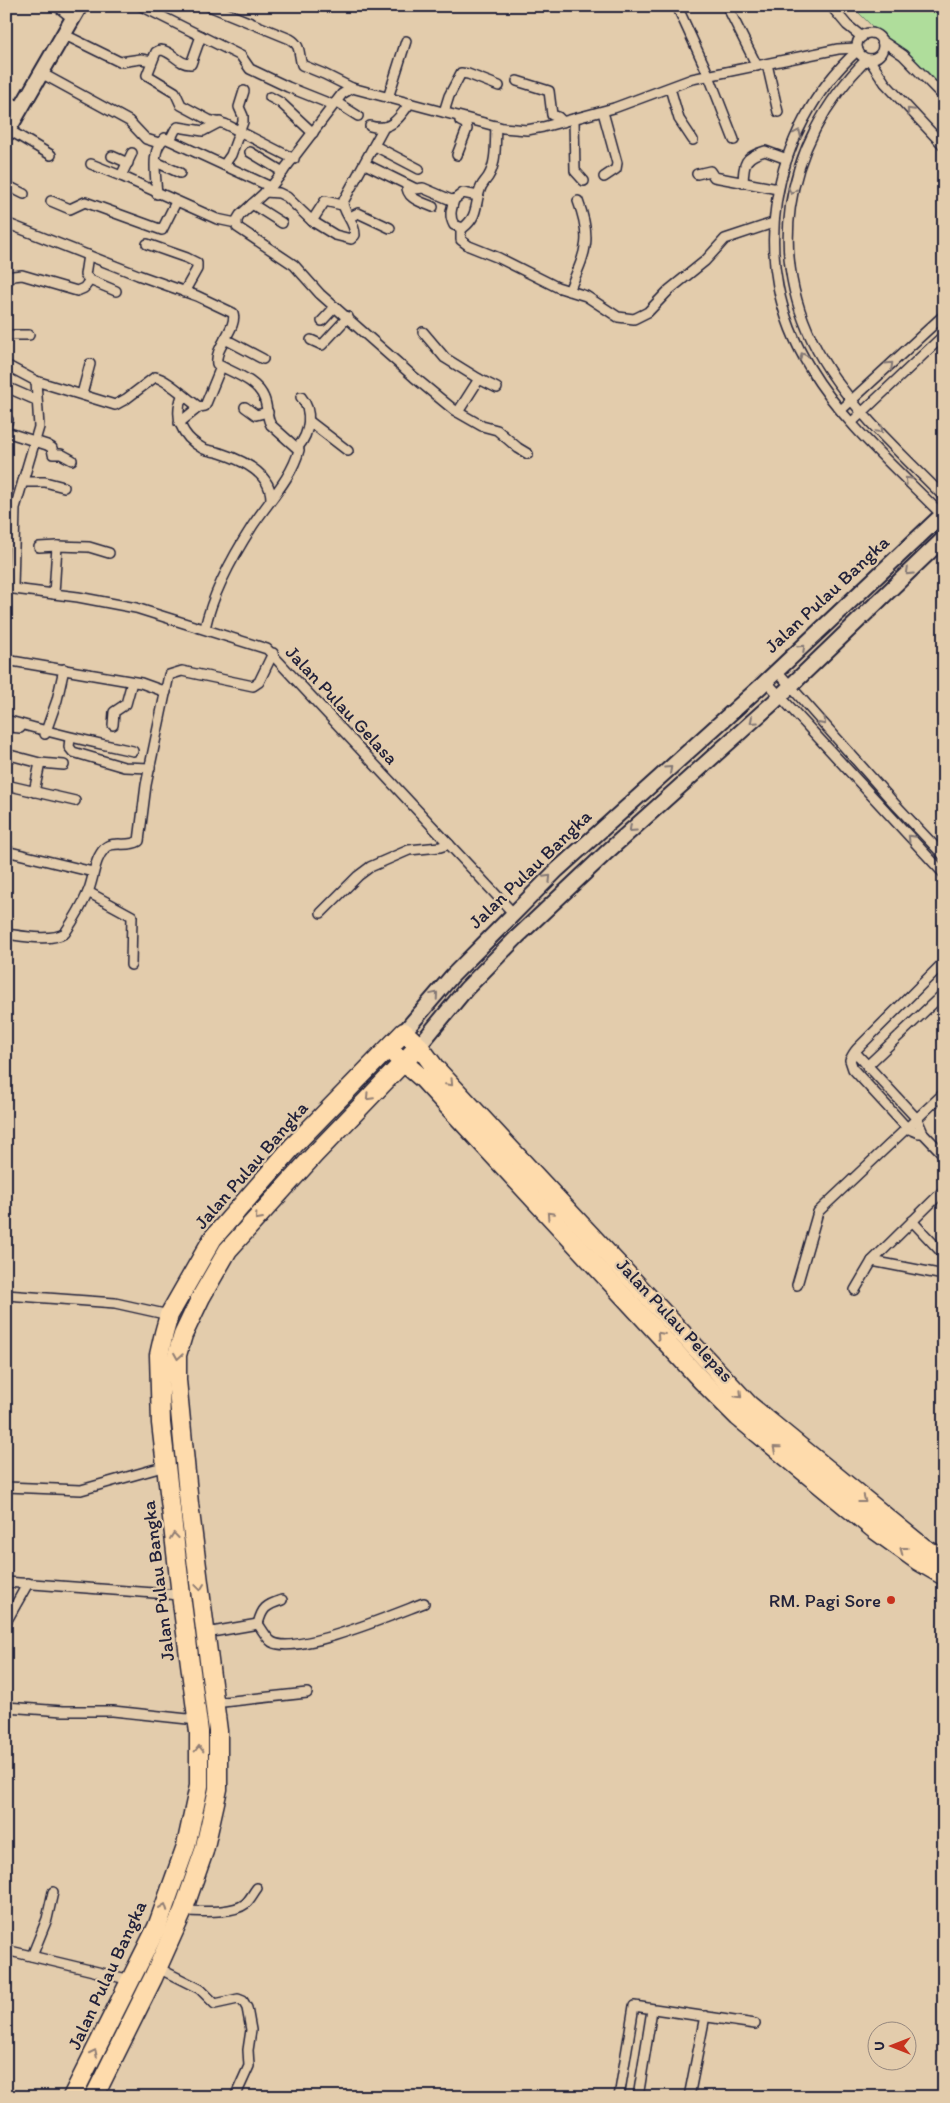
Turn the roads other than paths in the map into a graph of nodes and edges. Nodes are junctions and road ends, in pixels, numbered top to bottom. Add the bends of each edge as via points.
1 (57, 6) edge
2 (141, 6) edge
3 (209, 6) edge
4 (677, 6) edge
5 (728, 6) edge
6 (831, 6) edge
7 (76, 12) edge
8 (63, 34) junction
9 (201, 36) junction
10 (862, 36) junction
11 (881, 40) junction
12 (406, 41) dead end
13 (858, 49) junction
14 (868, 59) junction
15 (152, 61) junction
16 (767, 64) junction
17 (757, 66) junction
18 (41, 73) junction
19 (709, 76) junction
20 (517, 81) dead end
21 (498, 86) dead end
22 (352, 88) junction
23 (670, 88) junction
24 (244, 90) dead end
25 (270, 97) dead end
26 (388, 98) junction
27 (944, 98) edge
28 (6, 100) edge
29 (335, 103) junction
30 (410, 103) junction
31 (21, 107) junction
32 (444, 112) junction
33 (602, 112) junction
34 (778, 112) dead end
35 (358, 116) dead end
36 (460, 116) junction
37 (574, 119) junction
38 (220, 122) junction
39 (562, 122) junction
40 (370, 126) dead end
41 (496, 126) junction
42 (384, 127) junction
43 (239, 131) junction
44 (7, 132) edge
45 (313, 133) junction
46 (170, 140) junction
47 (693, 140) dead end
48 (734, 140) dead end
49 (159, 143) junction
50 (375, 146) junction
51 (944, 146) edge
52 (250, 152) dead end
53 (132, 153) dead end
54 (51, 154) dead end
55 (457, 155) dead end
56 (112, 156) dead end
57 (294, 159) junction
58 (787, 159) junction
59 (156, 162) junction
60 (128, 163) junction
61 (91, 164) dead end
62 (365, 164) junction
63 (224, 165) junction
64 (419, 169) dead end
65 (283, 172) junction
66 (180, 173) dead end
67 (697, 174) dead end
68 (121, 176) junction
69 (604, 177) dead end
70 (584, 181) dead end
71 (743, 183) junction
72 (6, 185) edge
73 (407, 185) junction
74 (268, 189) junction
75 (778, 189) junction
76 (24, 194) dead end
77 (157, 194) junction
78 (478, 196) junction
79 (51, 200) dead end
80 (454, 200) junction
81 (578, 201) dead end
82 (176, 202) junction
83 (252, 204) junction
84 (342, 205) junction
85 (433, 208) dead end
86 (350, 217) junction
87 (312, 221) junction
88 (236, 222) junction
89 (6, 223) edge
90 (282, 223) dead end
91 (773, 224) junction
92 (390, 228) dead end
93 (461, 228) junction
94 (147, 244) dead end
95 (88, 255) junction
96 (8, 280) dead end
97 (90, 280) junction
98 (116, 291) dead end
99 (570, 291) junction
100 (184, 292) junction
101 (335, 307) junction
102 (944, 314) edge
103 (348, 318) junction
104 (322, 321) dead end
105 (423, 332) dead end
106 (6, 335) edge
107 (29, 335) dead end
108 (944, 335) edge
109 (225, 339) junction
110 (311, 340) dead end
111 (263, 359) dead end
112 (90, 364) dead end
113 (6, 365) edge
114 (221, 367) junction
115 (479, 379) junction
116 (36, 381) junction
117 (6, 387) edge
118 (497, 388) dead end
119 (82, 394) junction
120 (182, 396) junction
121 (301, 396) dead end
122 (36, 400) junction
123 (852, 401) junction
124 (199, 407) junction
125 (245, 407) dead end
126 (841, 410) junction
127 (268, 412) junction
128 (458, 412) junction
129 (863, 412) junction
130 (6, 418) edge
131 (309, 421) junction
132 (852, 422) junction
133 (179, 424) junction
134 (6, 425) edge
135 (6, 432) edge
136 (35, 442) junction
137 (298, 447) junction
138 (348, 452) dead end
139 (528, 454) dead end
140 (72, 460) dead end
141 (23, 482) junction
142 (64, 487) dead end
143 (944, 497) edge
144 (271, 499) junction
145 (11, 506) edge
146 (943, 514) edge
147 (944, 538) edge
148 (57, 546) junction
149 (39, 547) dead end
150 (109, 553) dead end
151 (10, 588) edge
152 (54, 594) junction
153 (205, 628) junction
154 (272, 653) junction
155 (6, 660) edge
156 (64, 669) junction
157 (777, 671) junction
158 (766, 681) junction
159 (132, 682) junction
160 (791, 686) junction
161 (166, 692) junction
162 (780, 696) junction
163 (6, 720) edge
164 (113, 725) dead end
165 (48, 730) junction
166 (6, 732) edge
167 (70, 738) junction
168 (134, 751) dead end
169 (6, 754) edge
170 (40, 763) junction
171 (64, 765) dead end
172 (150, 768) junction
173 (6, 784) edge
174 (34, 792) junction
175 (75, 801) dead end
176 (449, 844) junction
177 (6, 851) edge
178 (944, 856) edge
179 (94, 872) junction
180 (944, 874) edge
181 (88, 892) junction
182 (322, 913) dead end
183 (514, 914) junction
184 (6, 934) edge
185 (944, 962) edge
186 (131, 965) dead end
187 (944, 993) edge
188 (404, 1032) junction
189 (419, 1046) junction
190 (388, 1049) junction
191 (855, 1052) junction
192 (402, 1062) junction
193 (867, 1066) junction
194 (944, 1093) edge
195 (917, 1119) junction
196 (907, 1128) junction
197 (923, 1133) junction
198 (944, 1155) edge
199 (944, 1190) edge
200 (912, 1222) junction
201 (944, 1255) edge
202 (872, 1261) junction
203 (944, 1274) edge
204 (797, 1285) dead end
205 (855, 1290) dead end
206 (6, 1295) edge
207 (169, 1315) junction
208 (166, 1466) junction
209 (6, 1487) edge
210 (944, 1559) edge
211 (196, 1560) junction
212 (177, 1563) junction
213 (944, 1576) edge
214 (6, 1582) edge
215 (28, 1583) junction
216 (180, 1595) junction
217 (282, 1600) dead end
218 (424, 1603) dead end
219 (6, 1622) edge
220 (258, 1624) junction
221 (206, 1633) junction
222 (308, 1693) dead end
223 (214, 1703) junction
224 (6, 1707) edge
225 (197, 1720) junction
226 (257, 1888) dead end
227 (53, 1892) dead end
228 (183, 1911) junction
229 (6, 1950) edge
230 (32, 1956) junction
231 (158, 1968) junction
232 (131, 1980) junction
233 (652, 2010) junction
234 (705, 2016) junction
235 (754, 2024) dead end
236 (72, 2097) edge
237 (94, 2097) edge
238 (234, 2097) edge
239 (619, 2097) edge
240 (638, 2097) edge
241 (690, 2097) edge

1 - 7 street
2 - 9 street
3 - 22 street via 290,38 299,47 302,65
4 - 19 street
5 - 17 street
6 - 10 street via 847,25
7 - 8 main road
8 - 15 street via 120,62
8 - 18 main road
9 - 15 street via 191,64 182,63 166,50 156,52
9 - 29 street via 241,56 250,69 288,87
10 - 11 street via 874,34
10 - 13 street
11 - 14 street via 882,52 876,58
11 - 27 street via 903,55
12 - 26 street
13 - 14 street
13 - 16 street via 838,49
58 -> 13 street via 815,102 837,70
51 -> 14 street via 885,83
14 -> 123 street via 835,96 806,145 794,186 788,228 791,274 803,323 829,370
15 - 38 street via 147,73 149,77 175,92 180,105
16 - 17 street
16 - 34 street
17 - 19 street
18 - 31 main road
18 - 49 street via 129,121 146,139
19 - 23 street
19 - 48 street
20 - 39 street via 548,91 552,115
21 - 32 street via 461,73
22 - 26 street
22 - 29 street
23 - 33 street
23 - 47 street via 679,119
24 - 43 street via 239,107 244,118
25 - 45 street
26 - 30 street
28 - 31 street
29 - 35 street
29 - 45 street
30 - 32 street
30 - 42 street via 399,119
31 - 44 main road
32 - 36 street
33 - 37 street
33 - 69 street via 617,163 616,169
36 - 41 street
36 - 55 street via 467,129
37 - 39 street
37 - 70 street via 574,170
38 - 43 street
38 - 46 street via 203,131 178,128
39 - 41 street via 528,130
40 - 42 street
41 - 78 street via 493,164
42 - 50 street
43 - 57 street
43 - 63 street
44 - 54 street
45 - 57 street
46 - 49 street via 165,138
46 - 63 street
49 - 59 street
50 - 62 street
50 - 64 street
52 - 65 street
53 - 60 street
56 - 60 street
57 - 65 street
58 - 71 street via 765,151 750,157 744,166
58 - 75 street
59 - 66 street
59 - 77 street
60 - 68 street
61 - 68 street
62 - 73 street
62 - 84 street
63 - 74 street
65 - 74 street
67 - 71 street via 710,171 714,177
68 - 77 street
71 - 75 street
72 - 76 street
73 - 80 street
73 - 85 street via 410,196
74 - 83 street
74 - 87 street via 287,197
75 - 91 street
77 - 82 street
78 - 80 street via 464,193
78 - 93 street via 474,216
79 - 82 street via 70,209 85,202 162,230
80 - 93 street via 451,218 454,225
81 - 99 street via 587,231 585,251
82 - 88 street via 217,219
83 - 88 street
83 - 90 street
84 - 86 street
84 - 87 street via 325,201
86 - 87 street via 355,231 351,239 335,235
86 - 92 street via 358,213
88 - 101 street via 240,230 294,265
89 - 95 street
91 - 99 street via 725,239 705,261 639,318 618,317 586,296
126 -> 91 street via 809,367 788,320 774,270
93 - 99 street via 461,240 469,246
94 - 100 street via 197,263
95 - 97 street via 85,275
95 - 100 street
96 - 97 street via 22,275 77,291
97 - 98 street
100 - 109 street via 233,313 234,320
101 - 103 street
101 - 104 street
123 -> 102 street
103 - 110 street via 322,346
103 - 128 street
105 - 115 street via 445,358
106 - 107 street
108 - 129 street
109 - 111 street
109 - 114 street via 216,357
112 - 119 street
113 - 116 street
114 - 124 street via 205,406
114 - 127 street via 260,389
115 - 118 street
115 - 128 street
116 - 119 street
116 - 122 street
117 - 122 street
119 - 120 street via 115,405 155,377 168,383
120 - 124 street
120 - 133 street via 178,407
121 - 131 street via 309,409
122 - 136 street via 39,427
123 - 126 street
123 - 129 street
124 - 133 street
125 - 127 street via 256,415
126 - 132 street
127 - 137 street via 271,425
128 - 139 street via 482,426 497,430
129 - 132 street
129 -> 143 street
130 - 134 street
131 - 137 street via 304,441
131 - 138 street
146 -> 132 street
133 - 144 street via 204,449 251,467 268,484
135 - 136 street
136 - 140 street via 51,447 53,454
136 - 141 street
137 - 144 street via 292,469
141 - 142 street via 45,482
141 - 145 street
144 - 153 street via 242,543 215,594
145 - 151 street
157 -> 146 main road, Jalan Pulau Bangka
147 -> 160 main road, Jalan Pulau Bangka
148 - 149 street
148 - 150 street via 89,547
148 - 152 street
151 - 152 street, Jalan Pulau Gelasa
152 - 153 street, Jalan Pulau Gelasa via 136,608
153 - 154 street, Jalan Pulau Gelasa via 254,643
154 - 161 street via 259,682 253,686 182,671 169,675
154 - 176 street, Jalan Pulau Gelasa
155 - 156 street
156 - 159 street
156 - 165 street
157 - 158 main road, Jalan Pulau Bangka
157 - 160 street
158 - 162 street
183 -> 158 main road, Jalan Pulau Bangka via 557,870
159 - 161 street
159 - 164 street via 126,704 114,712
160 - 162 main road, Jalan Pulau Bangka
160 -> 178 street
161 - 172 street
180 -> 162 street
162 -> 189 main road, Jalan Pulau Bangka via 517,937
163 - 165 street
165 - 166 street via 42,734 13,726
165 - 167 street
167 - 168 street
167 - 172 street via 69,747 73,752 124,767
169 - 170 street
170 - 171 street
170 - 174 street
172 - 179 street via 139,841 130,846 108,846
173 - 174 street
174 - 175 street
176 - 182 street via 409,850 370,867
176 - 183 street, Jalan Pulau Gelasa
177 - 179 street
179 - 181 street
181 - 184 street via 73,922 60,936 38,938
181 - 186 street via 132,916
188 -> 183 main road, Jalan Pulau Bangka via 452,976
185 - 191 street
187 - 193 street
188 - 189 highway, Jalan Pulau Pelepas
188 - 190 highway, Jalan Pulau Bangka
189 - 192 highway, Jalan Pulau Bangka
189 -> 210 highway, Jalan Pulau Pelepas via 436,1069 749,1405 924,1548
190 - 192 highway, Jalan Pulau Pelepas
190 - 207 highway, Jalan Pulau Bangka via 294,1145 213,1238
191 - 193 street
191 - 196 street via 850,1060 853,1068
192 -> 211 highway, Jalan Pulau Bangka via 228,1250 183,1335 177,1356 177,1380
213 -> 192 highway, Jalan Pulau Pelepas via 875,1530 738,1418 423,1079
193 - 195 street
194 - 195 street
195 - 196 street
195 - 197 street
196 - 197 street
196 - 204 street via 818,1212
197 - 198 street
199 - 200 street
200 - 201 street
200 - 202 street
202 - 203 street
202 - 205 street
206 - 207 street via 115,1303
207 - 208 highway, Jalan Pulau Bangka via 159,1355
208 - 209 street via 81,1490
212 -> 208 highway, Jalan Pulau Bangka
211 - 212 highway
211 -> 221 highway, Jalan Pulau Bangka
212 - 216 highway, Jalan Pulau Bangka
214 - 215 street
215 - 216 street
215 - 219 street
216 - 225 highway, Jalan Pulau Bangka
217 - 220 street via 268,1605 261,1612
218 - 220 street via 323,1639 298,1643 272,1642
220 - 221 street
221 - 223 highway, Jalan Pulau Bangka
222 - 223 street
223 - 228 highway, Jalan Pulau Bangka via 218,1731 218,1788 204,1851
224 - 225 street via 113,1711
232 -> 225 highway, Jalan Pulau Bangka via 157,1926 186,1846 199,1786
226 - 228 street via 247,1903 239,1907
227 - 230 street via 47,1919
228 - 231 highway, Jalan Pulau Bangka
229 - 230 street
230 - 232 street
231 - 237 highway, Jalan Pulau Bangka
231 - 238 street via 200,1989 215,2004 243,2001 252,2030 249,2066
236 -> 232 highway, Jalan Pulau Bangka
233 - 234 street
233 - 239 street via 633,2008
233 - 240 street
234 - 235 street
234 - 241 street

